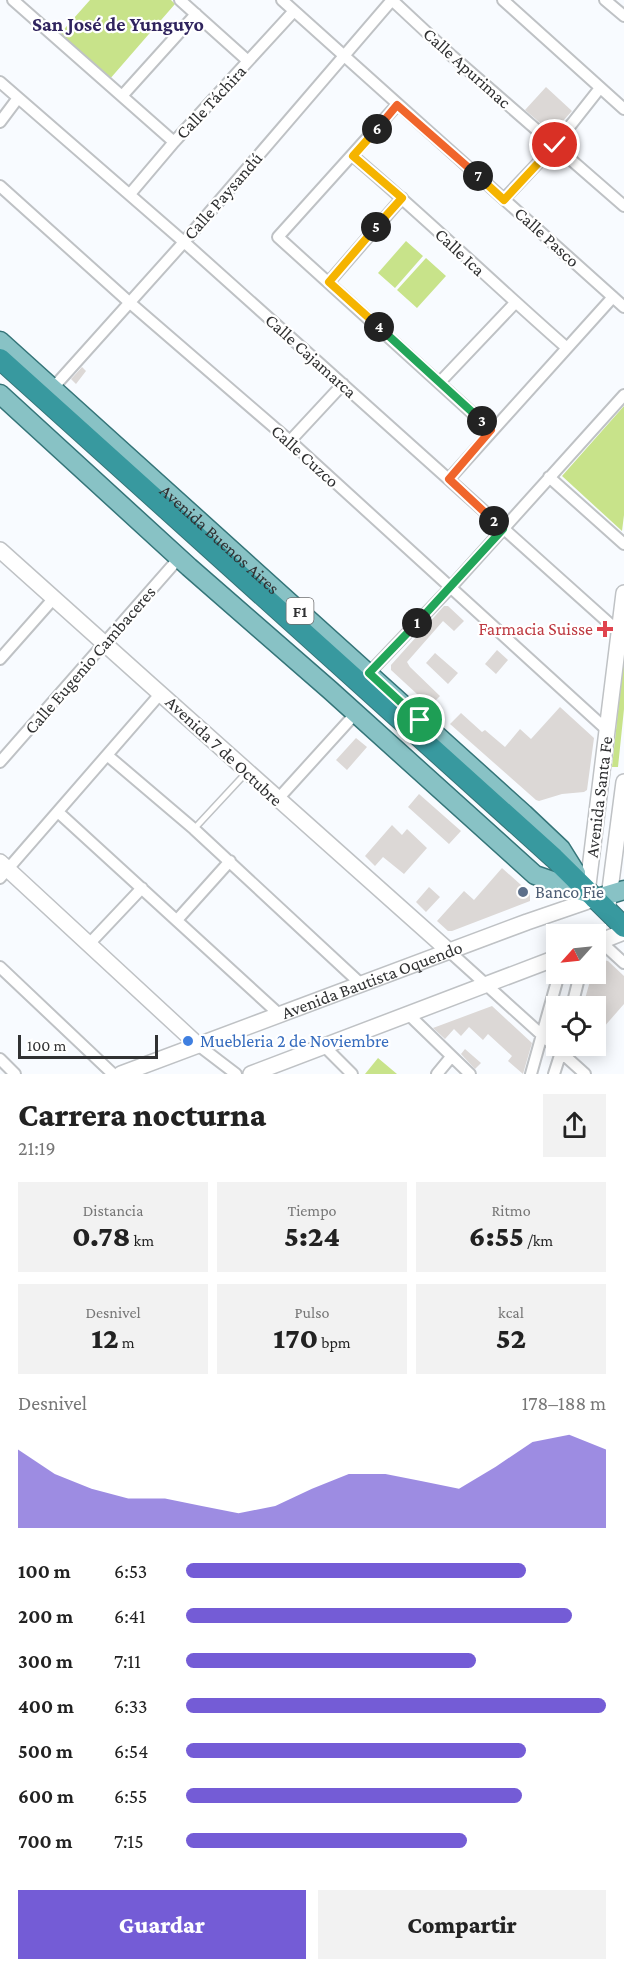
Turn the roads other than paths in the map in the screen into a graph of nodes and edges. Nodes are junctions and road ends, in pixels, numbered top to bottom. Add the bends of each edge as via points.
1 (12, 0) edge
2 (180, 0) edge
3 (282, 0) edge
4 (392, 0) edge
5 (503, 0) edge
6 (605, 0) edge
7 (294, 10) junction
8 (196, 14) junction
9 (624, 16) edge
10 (344, 55) junction
11 (248, 61) junction
12 (0, 81) edge
13 (600, 88) junction
14 (122, 96) junction
15 (18, 98) junction
16 (397, 105) junction
17 (624, 110) edge
18 (0, 122) edge
19 (174, 142) junction
20 (555, 145) junction
21 (353, 156) junction
22 (0, 186) edge
23 (130, 194) junction
24 (402, 198) junction
25 (504, 200) junction
26 (624, 206) edge
27 (184, 242) junction
28 (329, 282) junction
29 (613, 297) junction
30 (129, 302) junction
31 (515, 303) junction
32 (624, 307) edge
33 (0, 341) edge
34 (567, 348) junction
35 (0, 359) edge
36 (0, 375) edge
37 (440, 382) junction
38 (343, 384) junction
39 (52, 389) junction
40 (0, 394) edge
41 (624, 395) edge
42 (491, 430) junction
43 (290, 441) junction
44 (549, 477) junction
45 (449, 479) junction
46 (503, 529) junction
47 (624, 544) edge
48 (0, 550) edge
49 (179, 558) junction
50 (450, 588) junction
51 (624, 593) edge
52 (54, 598) junction
53 (620, 633) junction
54 (104, 644) junction
55 (1, 655) edge
56 (369, 673) junction
57 (161, 693) junction
58 (356, 713) junction
59 (607, 730) junction
60 (107, 754) junction
61 (0, 762) edge
62 (247, 771) junction
63 (624, 782) edge
64 (277, 800) junction
65 (58, 812) junction
66 (194, 829) junction
67 (230, 861) junction
68 (3, 870) edge
69 (142, 888) junction
70 (604, 898) edge
71 (177, 920) junction
72 (624, 927) edge
73 (624, 932) edge
74 (606, 939) edge
75 (90, 944) junction
76 (606, 948) edge
77 (450, 952) junction
78 (546, 962) edge
79 (624, 963) edge
80 (0, 967) edge
81 (361, 984) junction
82 (556, 984) edge
83 (484, 985) junction
84 (408, 1014) junction
85 (280, 1015) junction
86 (542, 1036) junction
87 (546, 1039) edge
88 (198, 1045) junction
89 (324, 1046) junction
90 (560, 1056) edge
91 (568, 1056) edge
92 (451, 1057) junction
93 (0, 1059) edge
94 (15, 1074) edge
95 (113, 1074) edge
96 (121, 1074) edge
97 (236, 1074) edge
98 (251, 1074) edge
99 (352, 1074) edge
100 (437, 1074) edge
101 (470, 1074) edge
102 (531, 1074) edge
103 (554, 1074) edge
104 (585, 1074) edge

1 - 14 street
2 - 8 street
3 - 7 street, Calle Pasco
4 - 10 street, Calle Paysandú
4 - 20 street, Calle Apurimac
5 - 13 street
6 - 9 street
7 - 10 street, Calle Pasco
7 - 11 street, Calle Táchira
8 - 11 street
8 - 14 street
10 - 16 street, Calle Pasco
10 - 27 street, Calle Paysandú
11 - 19 street, Calle Táchira
12 - 15 street, Calle Cajamarca
13 - 17 street
13 - 20 street
14 - 19 street
15 - 18 street
15 - 23 street, Calle Cajamarca
16 - 21 street
16 - 25 street, Calle Pasco
19 - 23 street, Calle Táchira
20 - 25 street
20 - 26 street, Calle Apurimac
21 - 24 street, Calle Ica
21 - 28 street via 278,237
22 - 30 street, Calle Cuzco
23 - 27 street, Calle Cajamarca
24 - 28 street
24 - 31 street, Calle Ica
25 - 29 street, Calle Pasco
27 - 30 street, Calle Paysandú
27 - 38 street, Calle Cajamarca
28 - 37 street
29 - 32 street, Calle Pasco
29 - 34 street
30 - 39 street, Calle Paysandú
30 - 43 street, Calle Cuzco
31 - 34 street, Calle Ica
31 - 37 street
33 - 39 main road, Avenida Buenos Aires / F1
34 - 42 street
35 - 70 highway, Avenida Buenos Aires / F1 via 554,858
36 - 70 highway, Avenida Buenos Aires / F1 via 549,867
37 - 42 street
38 - 43 street
38 - 45 street, Calle Cajamarca
39 - 56 main road, Avenida Buenos Aires / F1
40 - 49 main road, Avenida Buenos Aires
41 - 44 street
42 - 45 street
43 - 50 street, Calle Cuzco
44 - 46 street
44 - 47 street
45 - 46 street, Calle Cajamarca
46 - 50 street
46 - 53 street, Calle Cajamarca
48 - 52 main road, Avenida 7 de Octubre
49 - 54 street, Calle Eugenio Cambaceres
49 - 58 main road, Avenida Buenos Aires
50 - 56 street
50 - 59 street, Calle Cuzco
51 - 53 main road, Avenida Santa Fe
52 - 54 main road, Avenida 7 de Octubre
52 - 55 street
53 - 59 main road, Avenida Santa Fe
54 - 57 main road, Avenida 7 de Octubre
54 - 61 street, Calle Eugenio Cambaceres
56 - 70 main road, Avenida Buenos Aires / F1 via 561,849
57 - 60 street
57 - 62 main road, Avenida 7 de Octubre
58 - 64 street
58 - 70 main road, Avenida Buenos Aires via 535,875
59 - 70 main road, Avenida Santa Fe
60 - 65 street
60 - 66 street
62 - 64 main road, Avenida 7 de Octubre
62 - 66 lane
63 - 70 main road, Avenida Santa Fe
64 - 77 main road, Avenida 7 de Octubre
65 - 68 street
65 - 69 street
66 - 67 street
67 - 71 street
67 - 81 street
68 - 75 main road
69 - 71 street
69 - 75 street
70 - 72 highway, Avenida Buenos Aires / F1
70 - 77 main road, Avenida Bautista Oquendo
71 - 85 street
73 - 74 main road
75 - 88 main road
76 - 79 street
77 - 81 main road, Avenida Bautista Oquendo
77 - 83 street
78 - 83 main road
80 - 95 street
81 - 85 main road, Avenida Bautista Oquendo
82 - 86 street
83 - 84 main road
83 - 86 street
84 - 89 main road
84 - 92 street
85 - 88 main road, Avenida Bautista Oquendo
86 - 87 street
86 - 102 street
88 - 96 main road, Avenida Bautista Oquendo
88 - 97 street
89 - 98 main road
89 - 99 street
90 - 103 street
91 - 104 street
92 - 100 street
92 - 101 street
93 - 94 street

